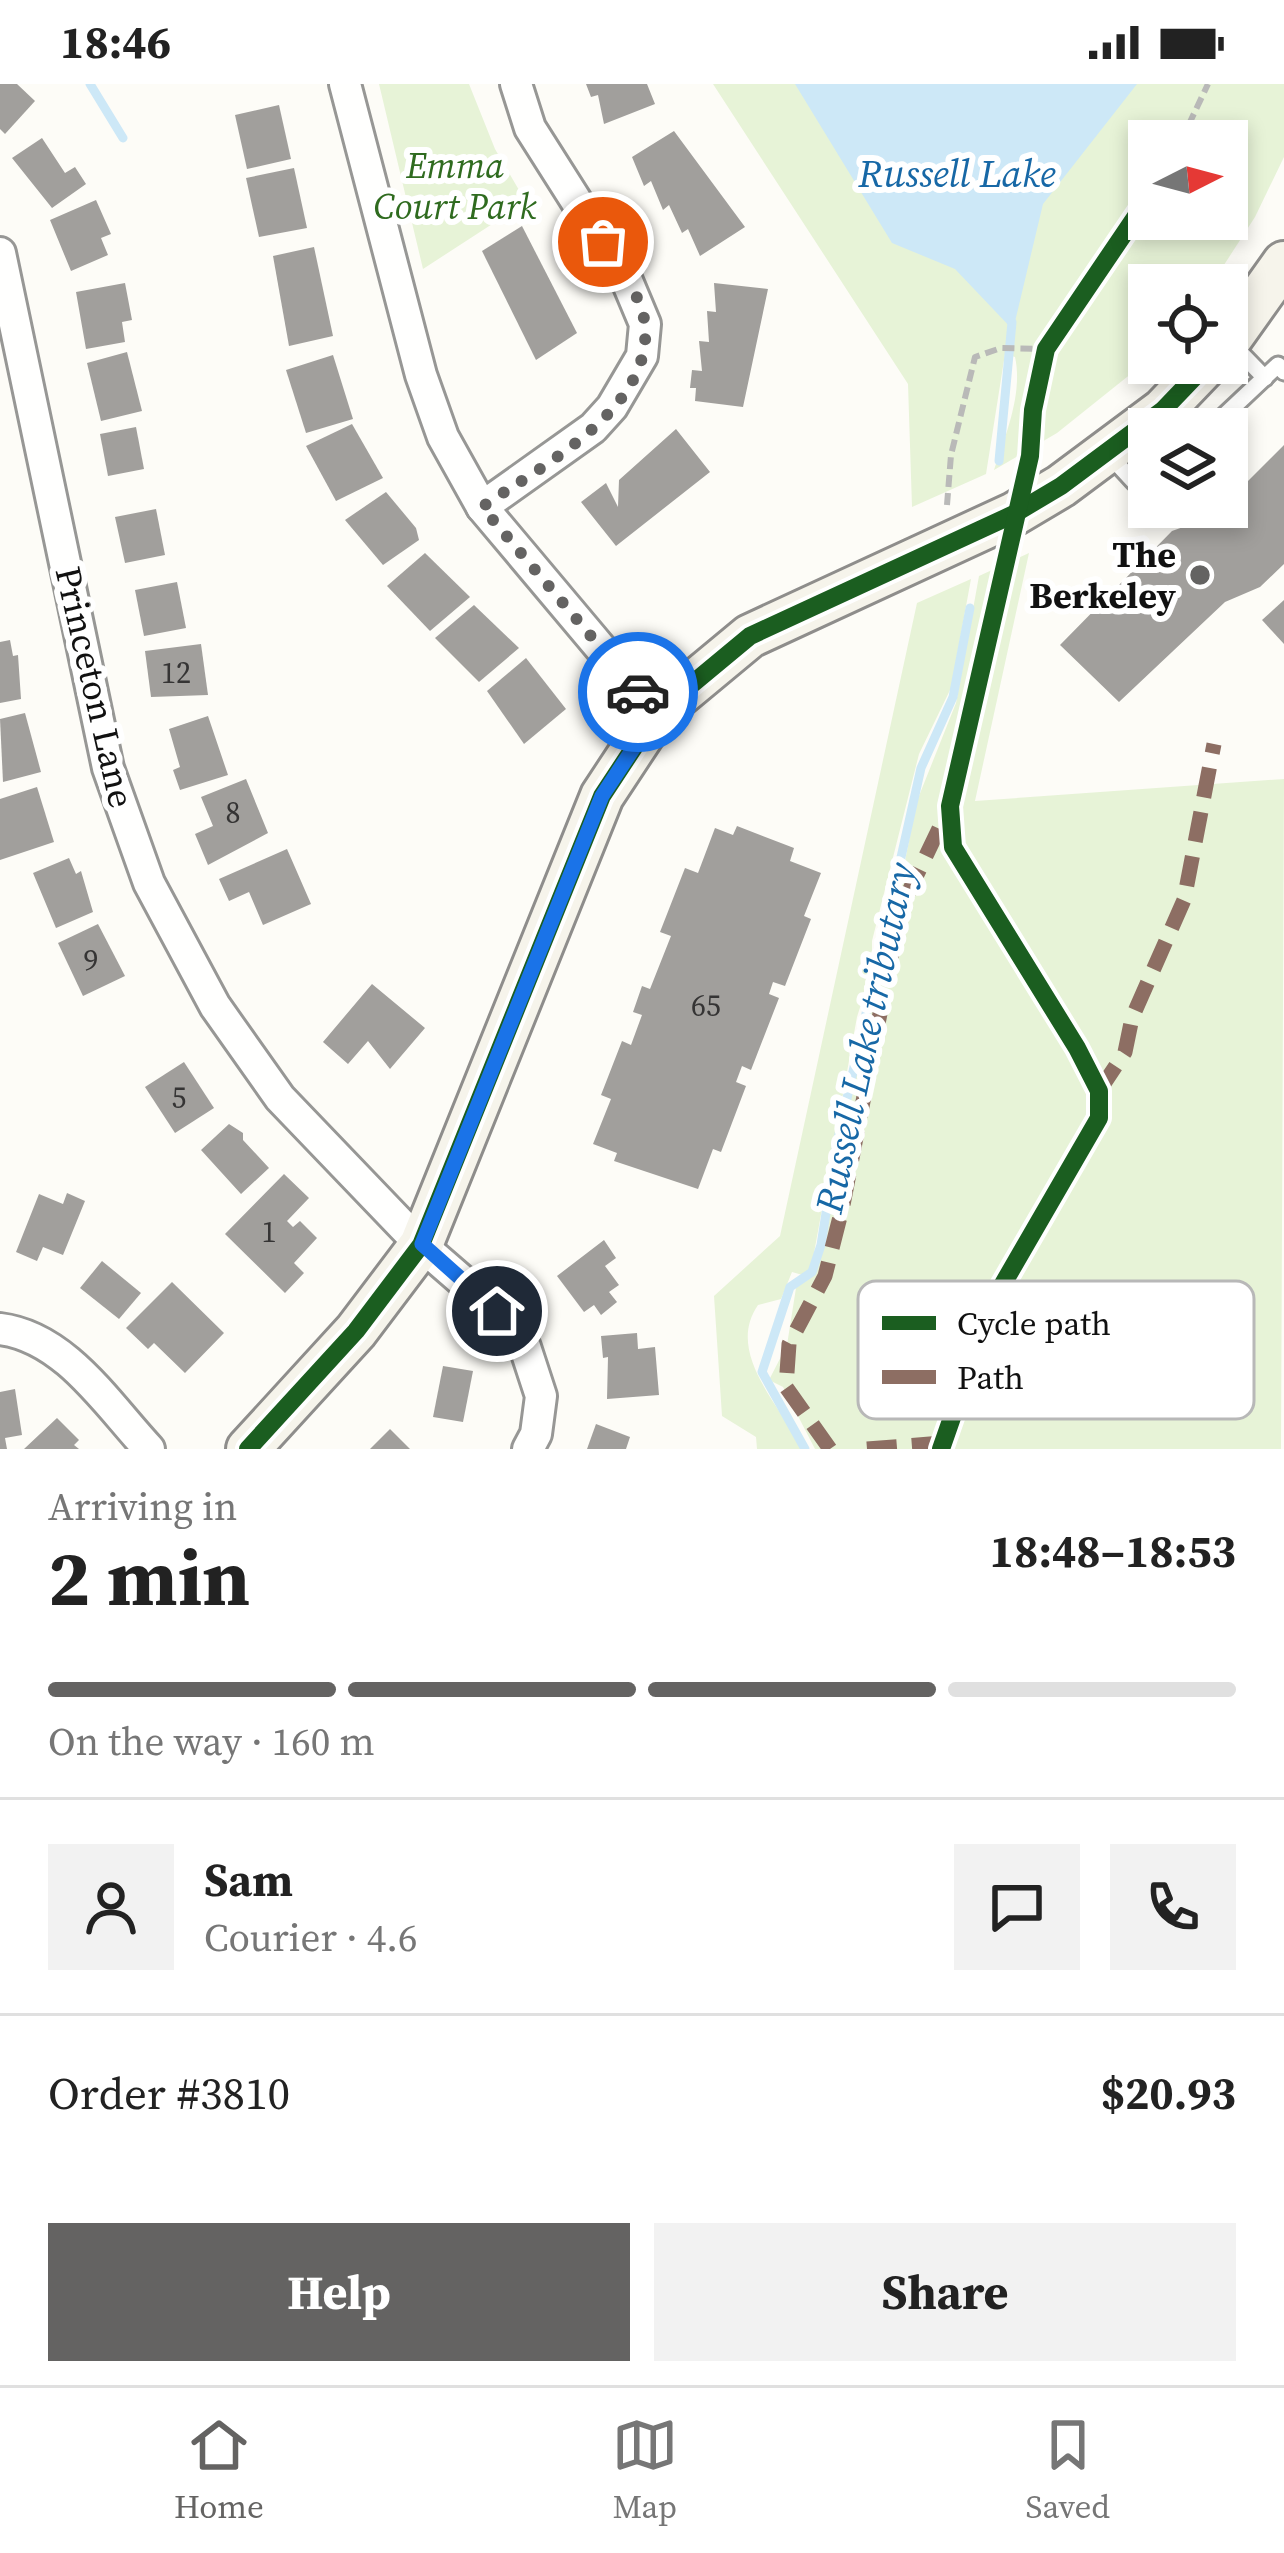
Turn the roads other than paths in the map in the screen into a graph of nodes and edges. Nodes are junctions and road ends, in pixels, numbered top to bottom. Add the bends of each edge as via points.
1 (345, 84) edge
2 (517, 84) edge
3 (0, 253) edge
4 (1284, 263) edge
5 (1248, 312) edge
6 (1248, 367) edge
7 (1284, 372) edge
8 (1264, 378) junction
9 (1188, 384) edge
10 (1232, 408) edge
11 (1108, 453) junction
12 (1128, 475) edge
13 (482, 507) junction
14 (656, 714) junction
15 (422, 1244) junction
16 (0, 1329) edge
17 (148, 1449) edge
18 (248, 1449) edge
19 (528, 1449) edge

1 - 13 street via 421,375 443,437
2 - 13 street via 530,128 627,281 645,324 642,356 612,407
3 - 15 street, Princeton Lane via 108,768 149,884 215,1006 280,1099
4 - 5 street
6 - 8 lane
7 - 8 lane via 1278,365
8 - 10 lane
9 - 11 street
11 - 12 lane
11 - 14 street via 1013,514 750,636
13 - 14 street
14 - 15 street via 602,796
15 - 18 street
15 - 19 street, Princeton Lane via 526,1348 541,1396
16 - 17 street via 40,1339 64,1357

